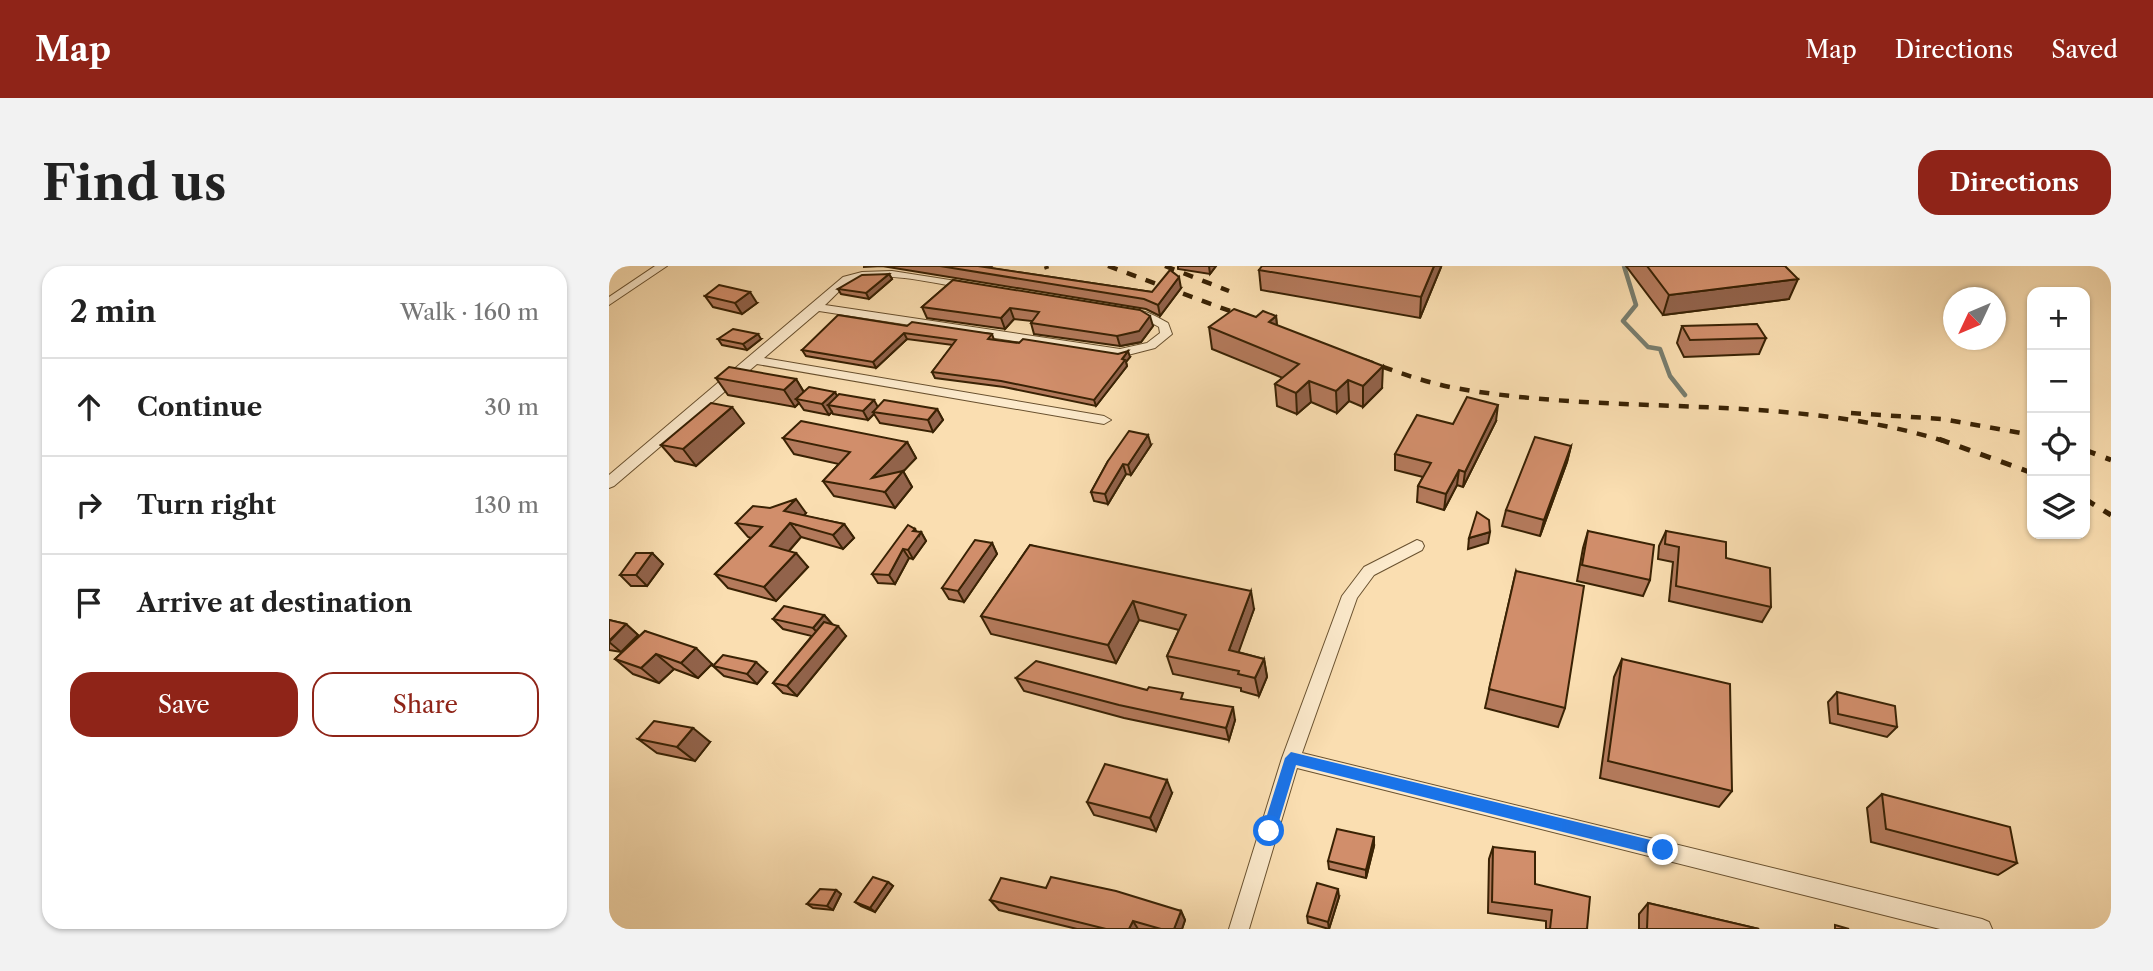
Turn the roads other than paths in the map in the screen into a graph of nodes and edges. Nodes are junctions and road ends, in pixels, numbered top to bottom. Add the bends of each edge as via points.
1 (662, 266) edge
2 (989, 289) edge
3 (609, 302) edge
4 (817, 307) junction
5 (1120, 311) edge
6 (758, 361) junction
7 (1104, 420) dead end
8 (609, 483) edge
9 (1417, 546) dead end
10 (1291, 758) junction
11 (1239, 929) edge
12 (1982, 929) edge

1 - 3 street
2 - 4 street via 864,273 847,279
4 - 5 street via 1120,353 1145,349 1165,334 1157,319
4 - 6 street
6 - 7 street
6 - 8 street via 724,383
9 - 10 street via 1369,571 1350,596
10 - 11 street
10 - 12 street

